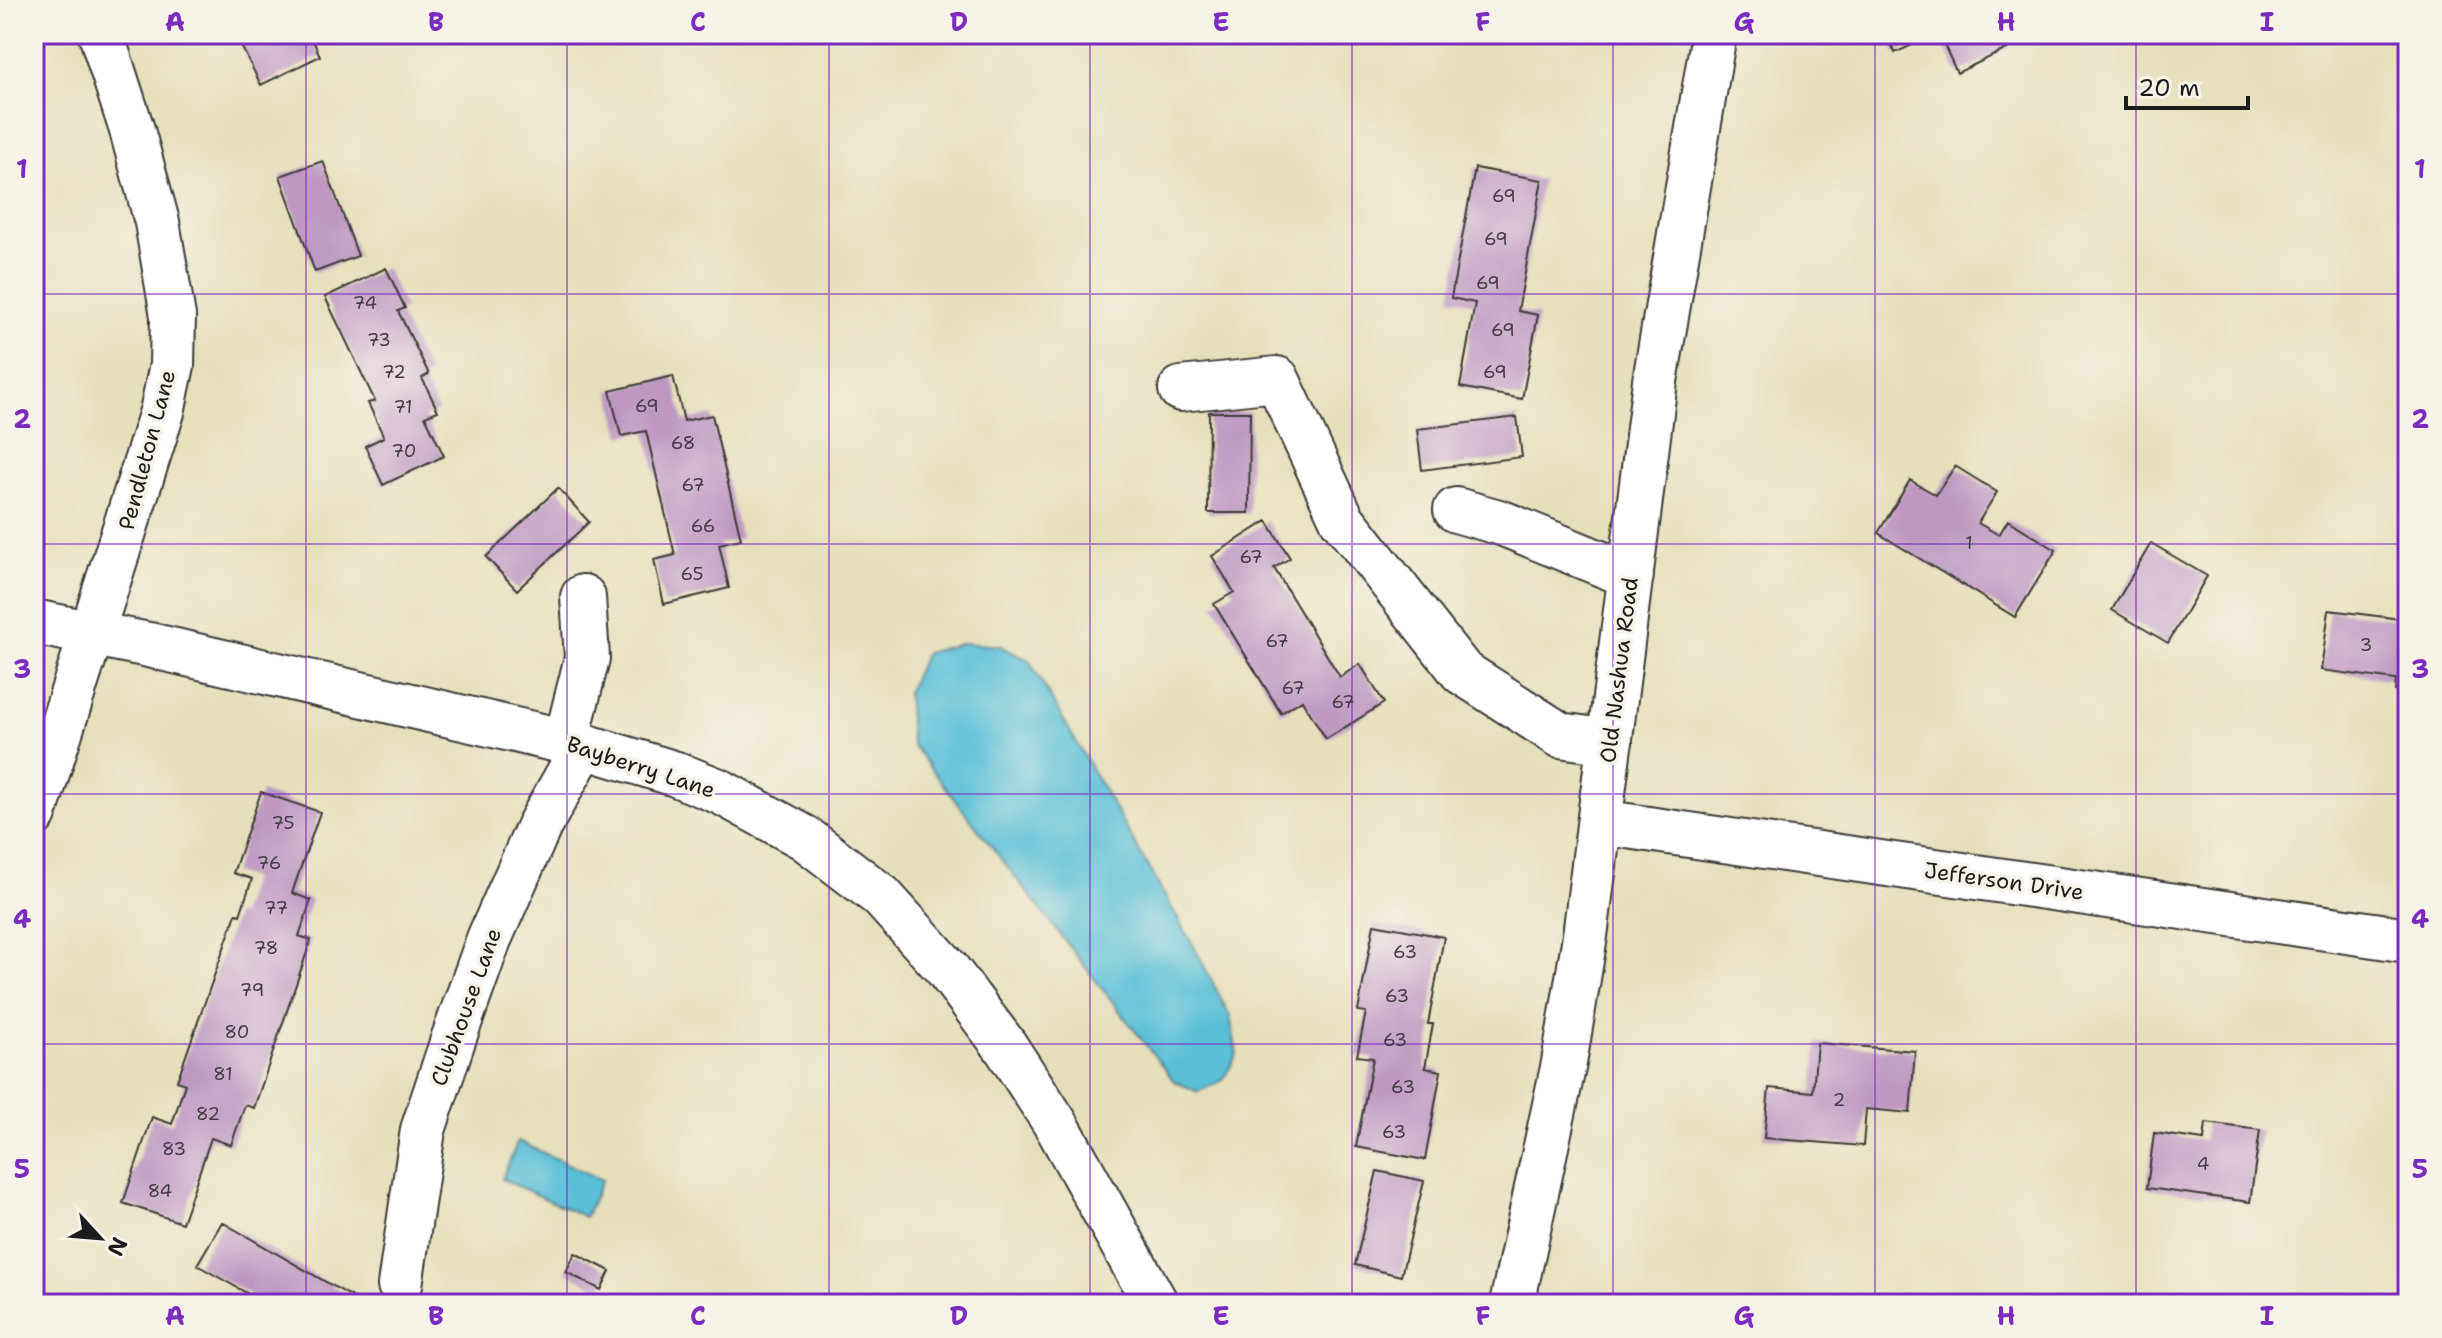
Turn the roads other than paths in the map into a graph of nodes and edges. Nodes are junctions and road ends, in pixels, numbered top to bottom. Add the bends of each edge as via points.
1 (101, 34) edge
2 (1714, 34) edge
3 (1181, 389) dead end
4 (1456, 510) dead end
5 (1631, 576) junction
6 (583, 597) dead end
7 (34, 622) edge
8 (91, 632) junction
9 (1610, 742) junction
10 (575, 744) junction
11 (34, 814) edge
12 (1600, 822) junction
13 (2408, 940) edge
14 (400, 1285) dead end
15 (1156, 1304) edge
16 (1512, 1304) edge

1 - 8 street, Pendleton Lane via 157,222 173,316 172,365 158,427
2 - 5 street, Old Nashua Road via 1655,381
3 - 9 street via 1277,379 1342,519 1462,672 1560,735
4 - 5 street
5 - 9 street, Old Nashua Road
6 - 10 street, Clubhouse Lane via 587,658
7 - 8 street, Bayberry Lane
8 - 10 street, Bayberry Lane
8 - 11 street, Pendleton Lane
9 - 12 street, Old Nashua Road
10 - 14 street, Clubhouse Lane via 501,911 423,1130
10 - 15 street, Bayberry Lane via 721,792 805,838 881,896 947,969 1005,1046 1057,1126
12 - 13 street, Jefferson Drive
12 - 16 street, Old Nashua Road via 1564,1063

